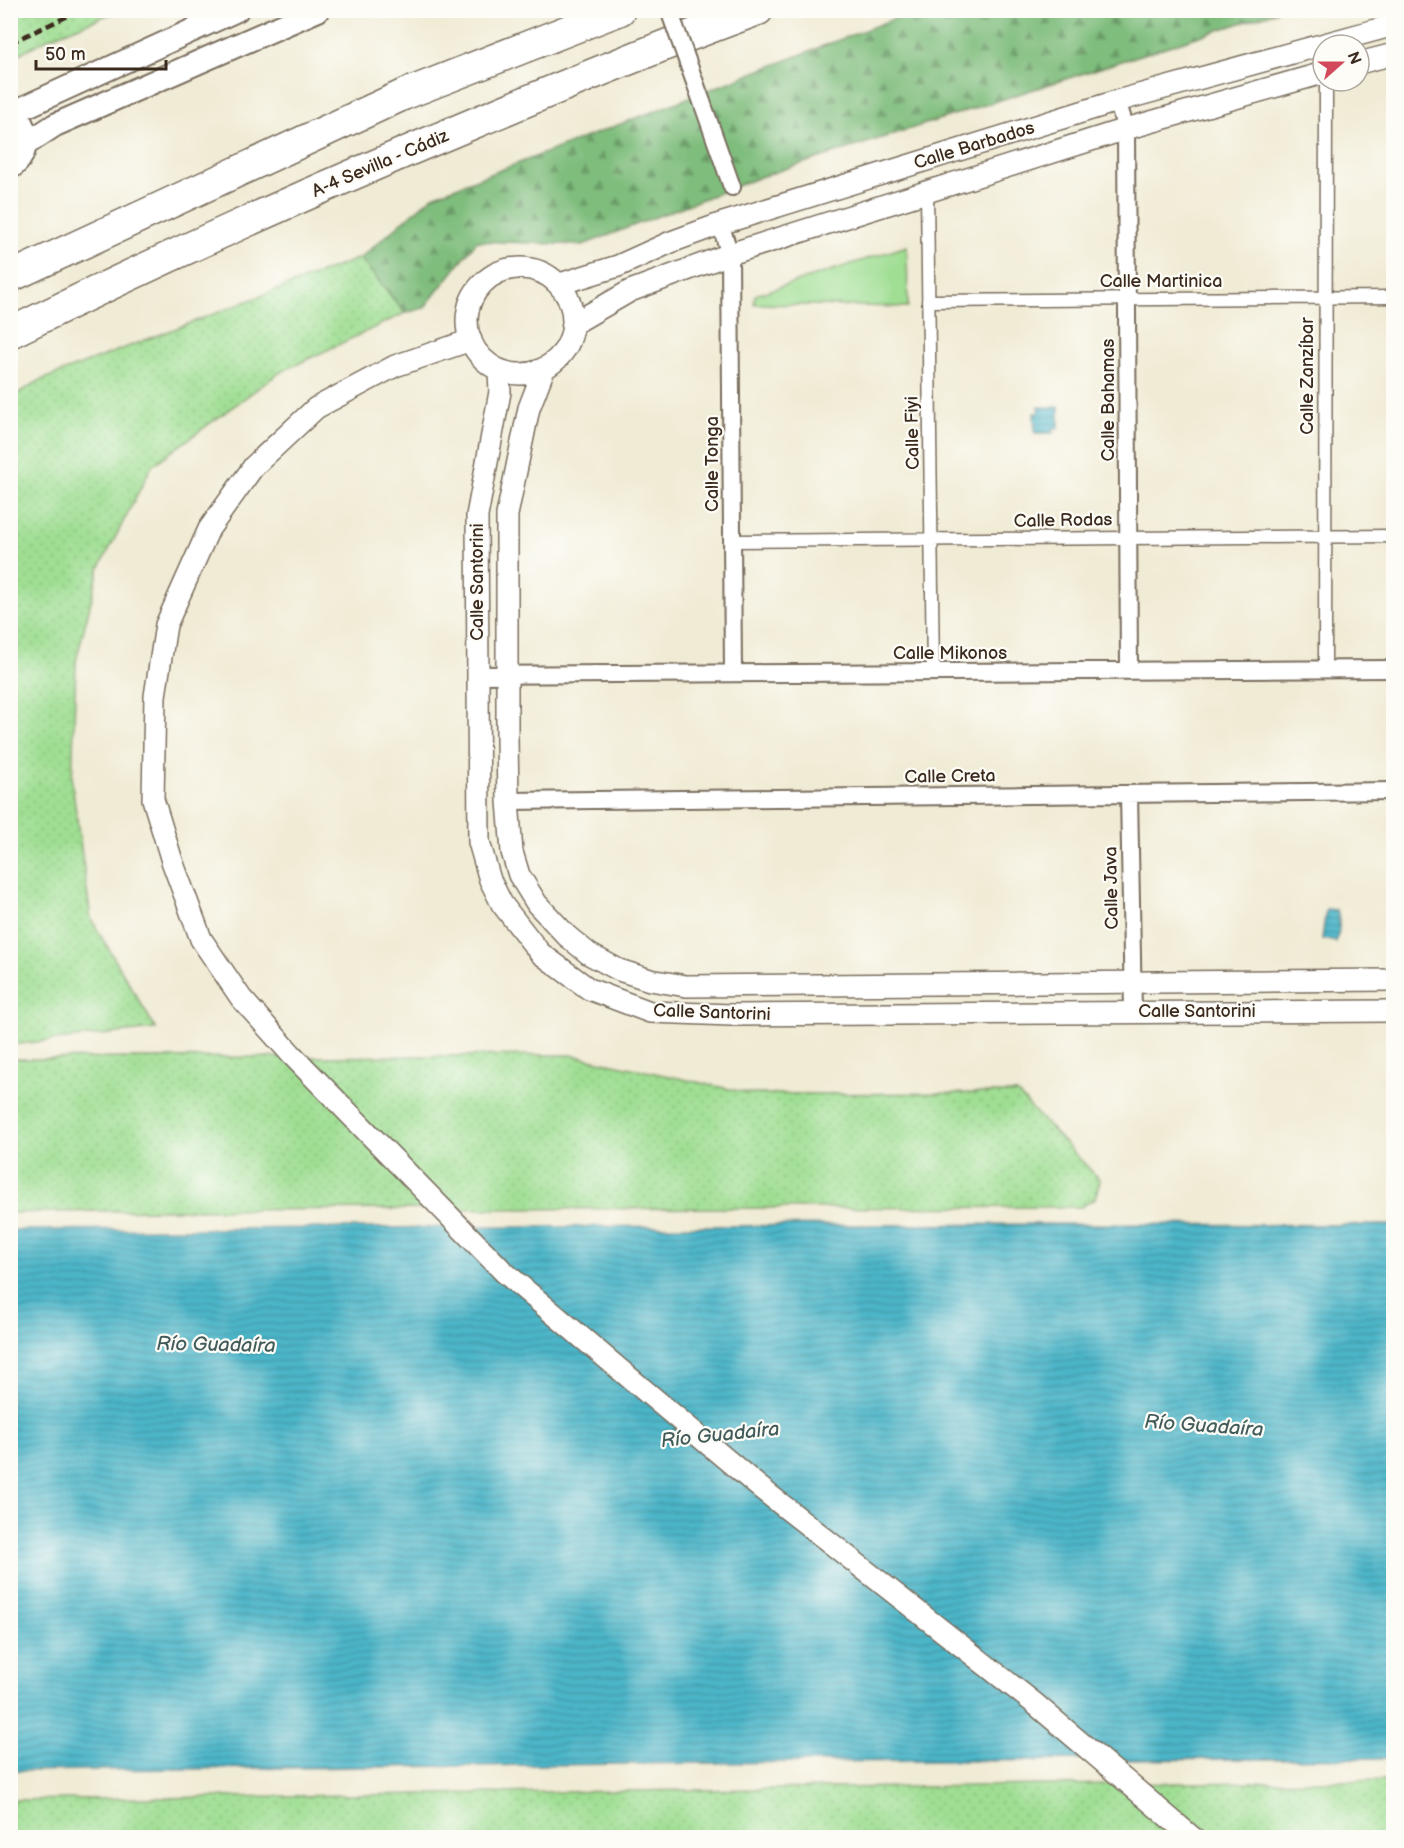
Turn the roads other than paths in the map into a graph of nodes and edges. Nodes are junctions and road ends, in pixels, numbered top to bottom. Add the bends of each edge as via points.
1 (237, 10) edge
2 (318, 10) edge
3 (620, 10) edge
4 (669, 10) edge
5 (758, 10) edge
6 (1394, 25) edge
7 (1394, 54) edge
8 (1371, 60) edge
9 (1311, 76) edge
10 (1326, 93) edge
11 (1117, 101) junction
12 (12, 111) edge
13 (1126, 129) junction
14 (26, 144) junction
15 (10, 168) edge
16 (732, 187) dead end
17 (927, 192) junction
18 (720, 224) junction
19 (730, 254) junction
20 (10, 277) edge
21 (560, 284) junction
22 (1394, 297) edge
23 (1325, 298) junction
24 (1127, 299) junction
25 (928, 301) junction
26 (573, 324) junction
27 (10, 333) edge
28 (471, 340) junction
29 (499, 369) junction
30 (544, 369) junction
31 (1394, 536) edge
32 (1326, 537) junction
33 (1128, 538) junction
34 (931, 540) junction
35 (732, 541) junction
36 (1394, 669) edge
37 (1325, 670) junction
38 (1129, 671) junction
39 (733, 673) junction
40 (933, 673) junction
41 (477, 675) junction
42 (507, 675) junction
43 (1394, 791) edge
44 (1129, 794) junction
45 (508, 801) junction
46 (1394, 980) edge
47 (1133, 982) junction
48 (1394, 1011) edge
49 (1133, 1012) junction
50 (1190, 1835) edge

1 - 12 main road
2 - 14 main road via 55,125
3 - 20 highway via 403,95
4 - 16 street, bridge
5 - 27 highway, A-4 Sevilla - Cádiz via 333,182
6 - 11 street, Calle Barbados
7 - 8 street
9 - 13 street, Calle Barbados
10 - 23 street, Calle Zanzíbar
11 - 13 street, Calle Bahamas
11 - 18 street, Calle Barbados
12 - 14 main road via 24,127
13 - 17 street, Calle Barbados
13 - 24 street, Calle Bahamas
14 - 15 main road via 22,156
17 - 19 street, Calle Barbados
17 - 25 street, Calle Fiyi
18 - 19 street, Calle Tonga
18 - 21 street, Calle Barbados via 618,266
19 - 26 street, Calle Barbados via 630,291
19 - 35 street, Calle Tonga
21 - 26 street via 570,300
21 - 28 street via 545,273 527,268 509,268 492,275 469,304
22 - 23 street, Calle Martinica
23 - 24 street, Calle Martinica
23 - 32 street, Calle Zanzíbar
24 - 25 street, Calle Martinica
24 - 33 street, Calle Bahamas
25 - 34 street, Calle Fiyi
26 - 30 street via 567,347
28 - 29 street via 480,356
28 - 50 street via 395,366 316,408 254,466 209,530 166,625 155,696 153,799 201,939 248,1006 305,1069 504,1272 758,1486 1034,1703
29 - 30 street via 512,374
29 - 41 street, Calle Santorini via 500,392 477,516
30 - 42 street, Calle Santorini via 529,408 507,515
31 - 32 street, Calle Rodas
32 - 33 street, Calle Rodas
32 - 37 street, Calle Zanzíbar
33 - 34 street, Calle Rodas
33 - 38 street, Calle Bahamas
34 - 35 street, Calle Rodas
34 - 40 street, Calle Fiyi
35 - 39 street, Calle Tonga
36 - 37 street, Calle Mikonos
37 - 38 street, Calle Mikonos
38 - 40 street, Calle Mikonos
39 - 40 street, Calle Mikonos
39 - 42 street, Calle Mikonos
41 - 42 street, Calle Mikonos
41 - 49 street, Calle Santorini via 478,842 490,880 502,904 540,953 589,989 650,1012
42 - 45 street, Calle Santorini
43 - 44 street, Calle Creta
44 - 45 street, Calle Creta
44 - 47 street, Calle Java
45 - 47 street, Calle Santorini via 512,852 519,875 537,904 589,954 650,980 686,986
46 - 47 street, Calle Santorini
47 - 49 street, Calle Java
48 - 49 street, Calle Santorini

